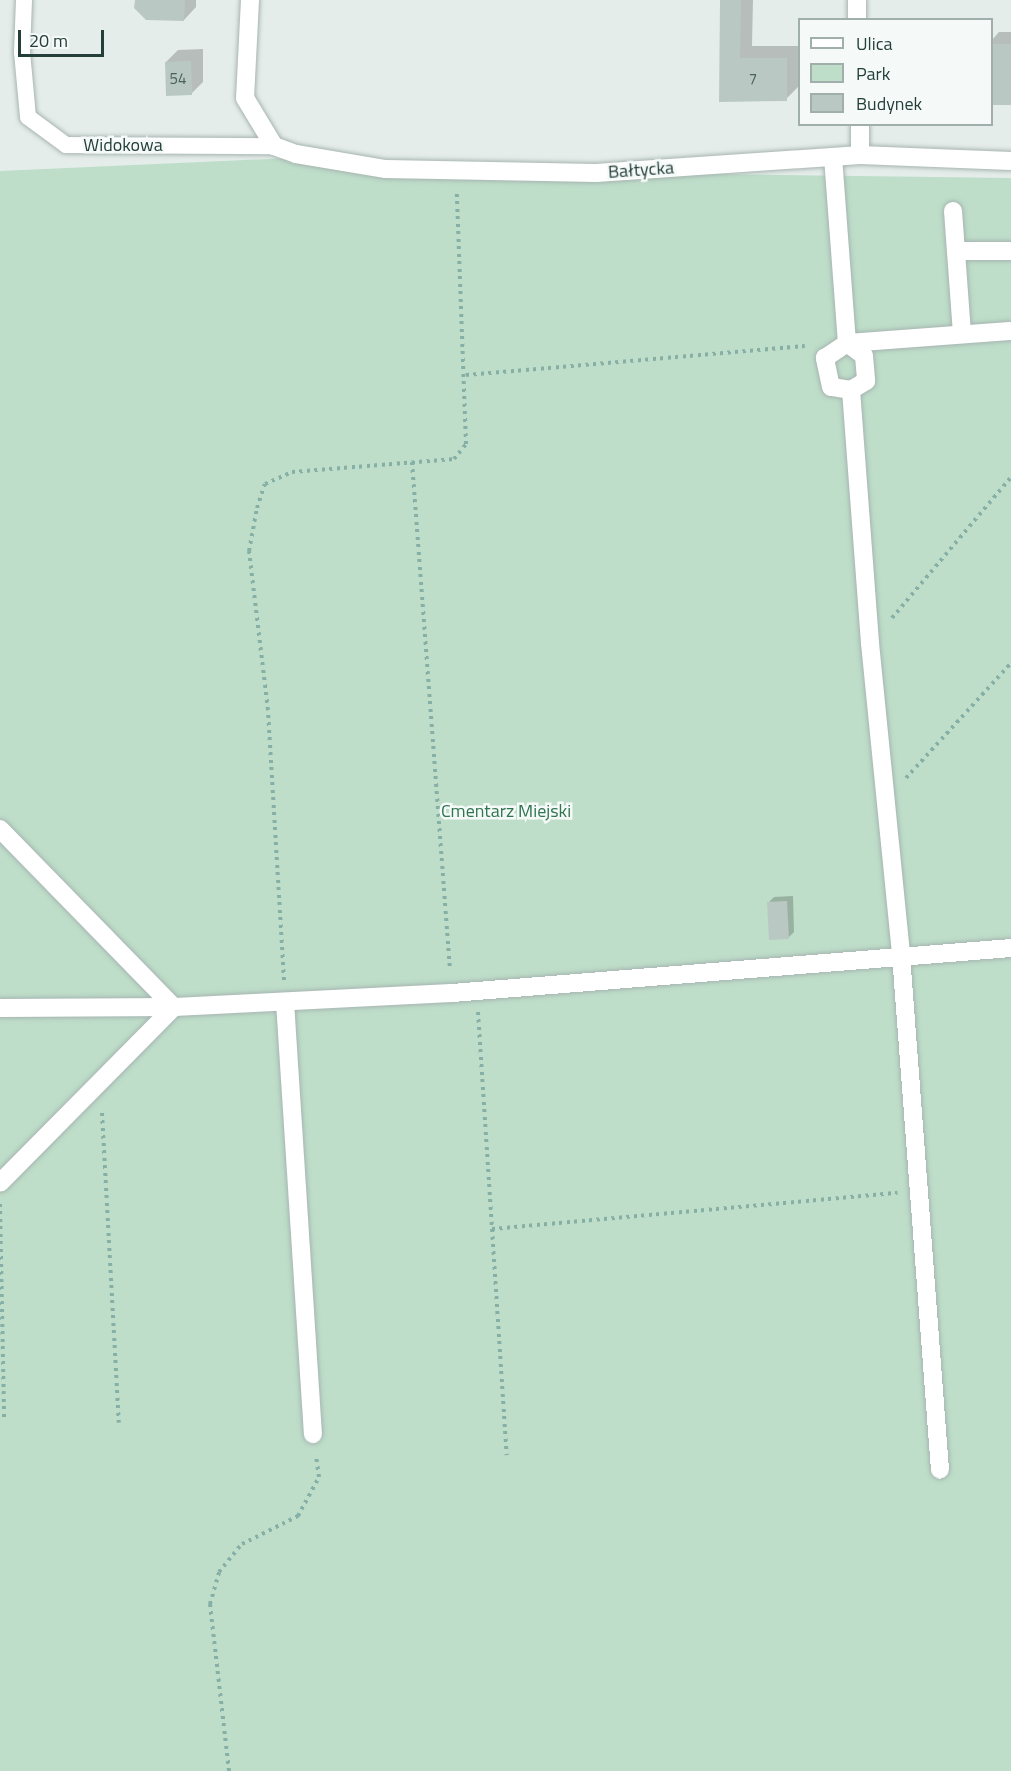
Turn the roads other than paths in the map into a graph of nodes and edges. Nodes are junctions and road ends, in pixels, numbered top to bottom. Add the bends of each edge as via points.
1 (24, 0) edge
2 (250, 0) edge
3 (857, 0) edge
4 (858, 18) edge
5 (860, 126) edge
6 (274, 146) junction
7 (860, 155) junction
8 (833, 157) junction
9 (1011, 161) edge
10 (953, 210) dead end
11 (956, 251) junction
12 (1011, 251) edge
13 (1011, 331) edge
14 (962, 334) junction
15 (847, 343) junction
16 (851, 390) junction
17 (0, 829) edge
18 (1011, 948) edge
19 (901, 955) junction
20 (285, 1002) junction
21 (174, 1007) junction
22 (0, 1008) edge
23 (0, 1183) edge
24 (313, 1434) road end
25 (940, 1470) dead end

1 - 6 lane, Widokowa via 22,52 28,117 66,145
2 - 6 street via 245,98
3 - 4 street
5 - 7 street
6 - 8 street, Bałtycka via 296,154 386,169 456,171 596,173
7 - 8 street, Bałtycka
7 - 9 street, Bałtycka
8 - 15 street
10 - 11 street
11 - 12 street
11 - 14 street
13 - 14 street
14 - 15 street
15 - 16 street via 864,356 866,381
15 - 16 street via 825,358 831,387
16 - 19 street via 870,644
17 - 21 street
18 - 19 street
19 - 20 street via 452,993
19 - 25 street
20 - 21 street
20 - 24 street
21 - 22 street
21 - 23 street

